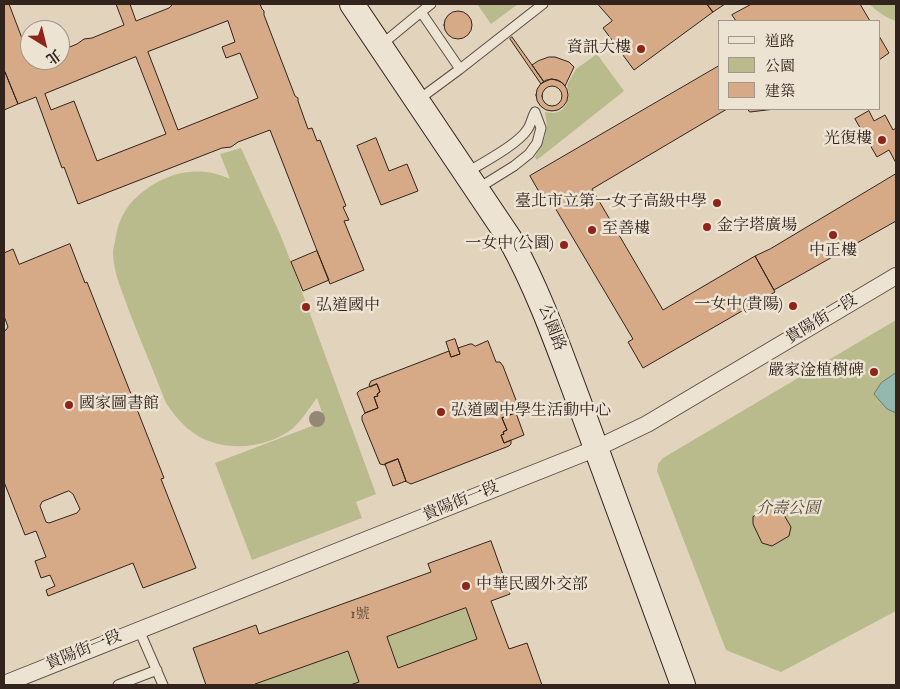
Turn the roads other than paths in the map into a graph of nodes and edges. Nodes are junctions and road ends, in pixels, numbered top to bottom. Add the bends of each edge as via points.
1 (352, 4) edge
2 (431, 4) edge
3 (543, 4) edge
4 (421, 12) junction
5 (381, 46) junction
6 (460, 69) junction
7 (418, 100) junction
8 (471, 181) junction
9 (896, 276) edge
10 (597, 448) junction
11 (139, 630) junction
12 (157, 670) junction
13 (135, 682) edge
14 (4, 684) edge
15 (118, 685) edge
16 (164, 685) edge
17 (683, 685) edge

1 - 5 street, 公園路
2 - 4 lane
3 - 6 lane
4 - 5 lane
4 - 6 lane
5 - 7 street, 公園路
6 - 7 lane
7 - 8 street, 公園路
8 - 8 lane via 514,166 529,154 537,143 541,128 535,112 528,129
8 - 10 street, 公園路 via 510,238 538,293
9 - 10 street, 貴陽街一段 via 647,424
10 - 11 street, 貴陽街一段
10 - 17 street, 公園路
11 - 12 lane
11 - 14 street, 貴陽街一段
12 - 13 lane
12 - 16 lane
13 - 15 lane

